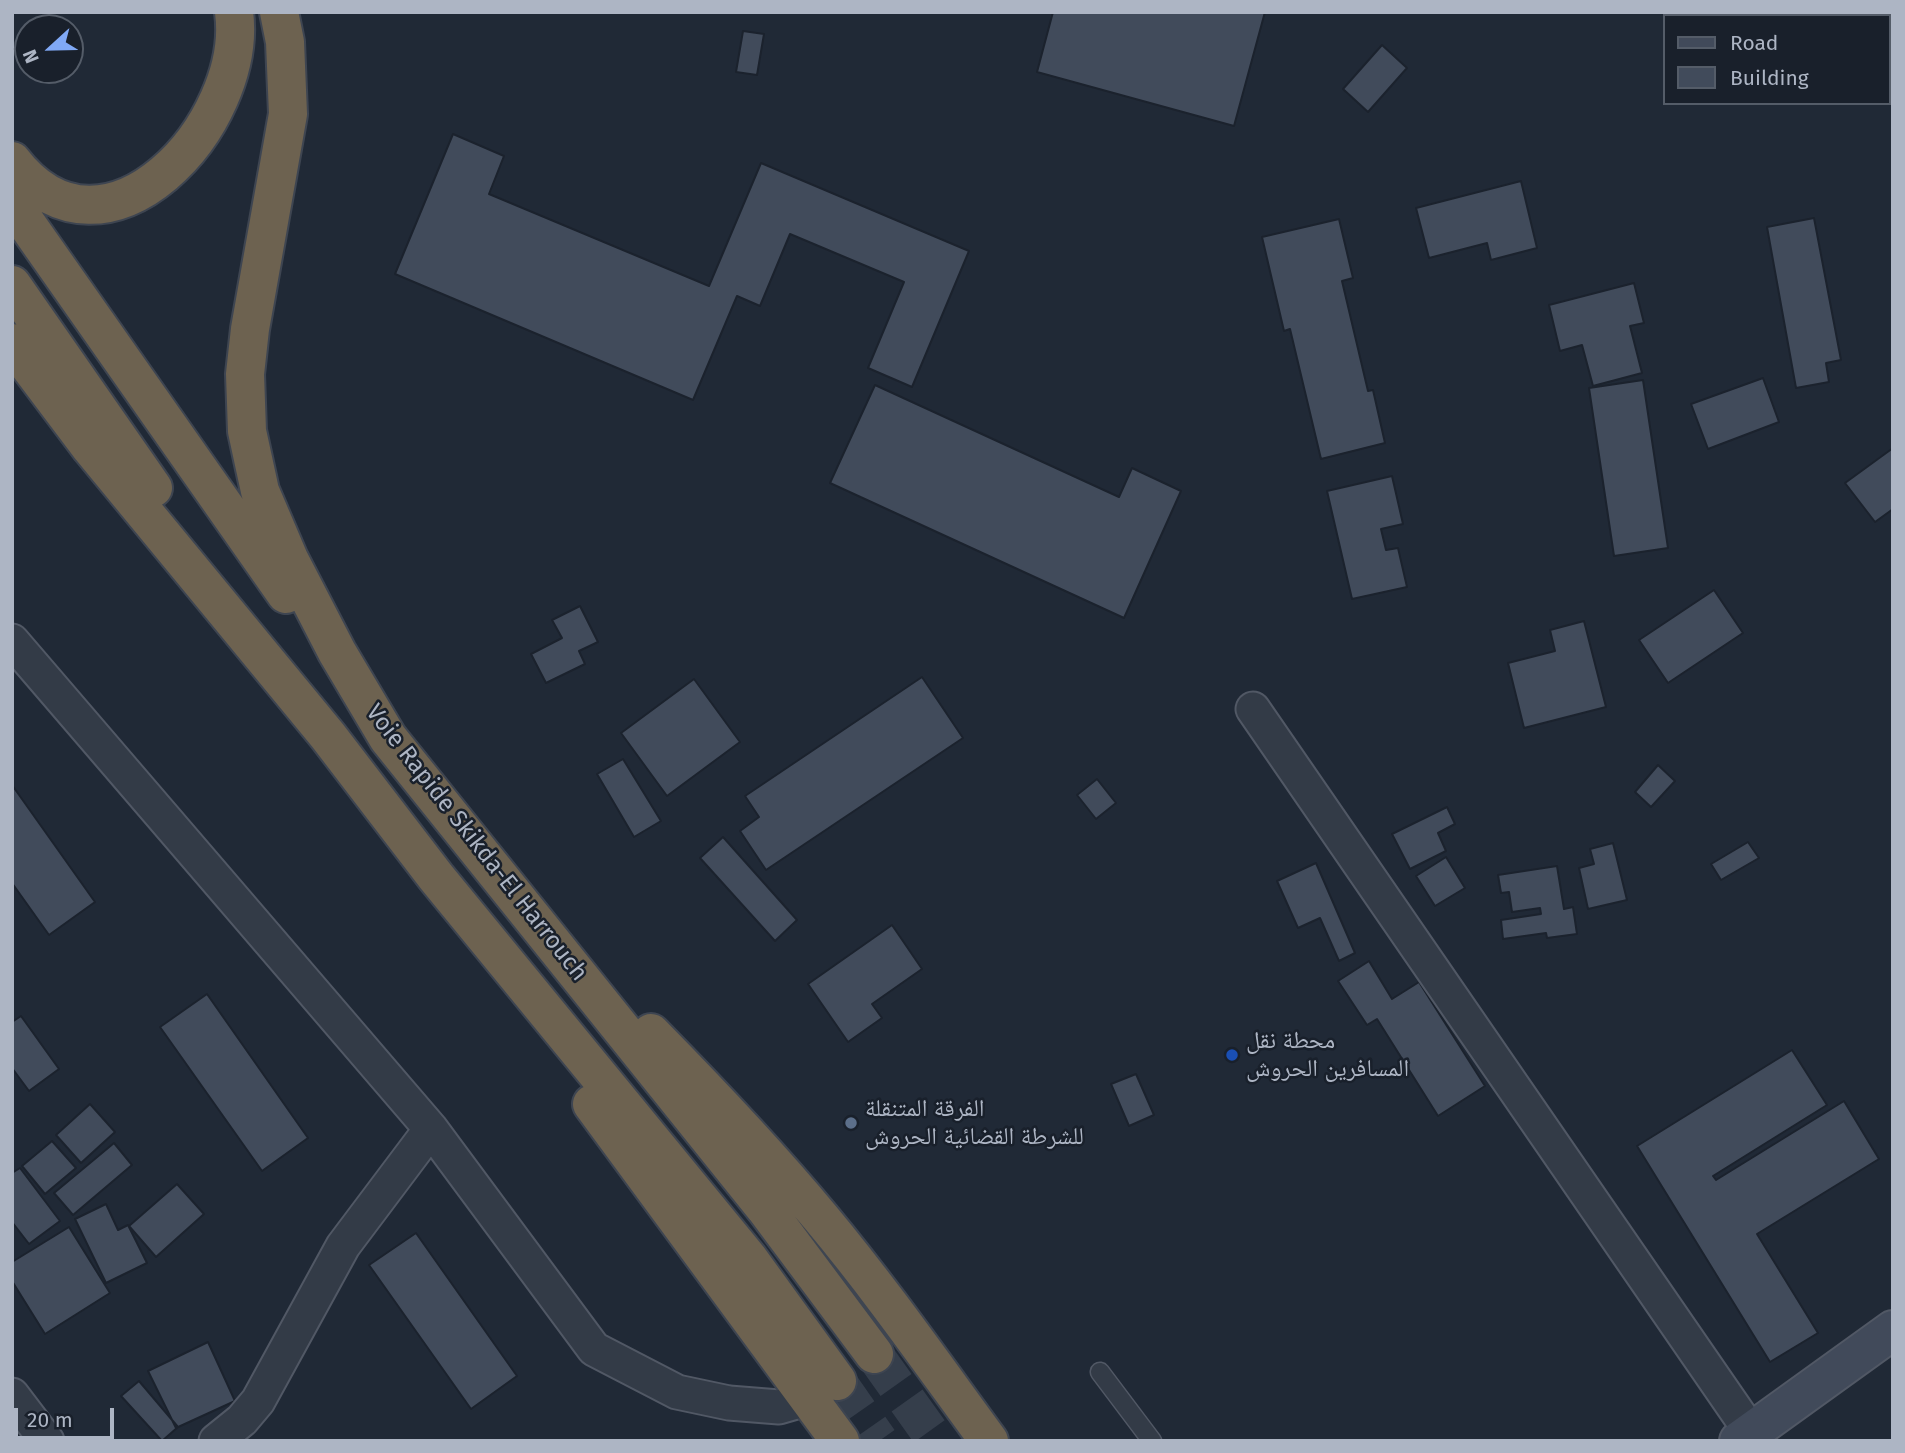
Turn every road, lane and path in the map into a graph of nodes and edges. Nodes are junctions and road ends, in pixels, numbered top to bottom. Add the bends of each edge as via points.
1 (234, 12) edge
2 (279, 12) edge
3 (12, 161) edge
4 (12, 203) edge
5 (12, 285) edge
6 (12, 343) edge
7 (12, 641) edge
8 (1253, 709) dead end
9 (380, 727) junction
10 (328, 736) junction
11 (500, 879) junction
12 (431, 1129) junction
13 (1893, 1330) edge
14 (874, 1354) tunnel mouth
15 (1101, 1372) dead end
16 (823, 1390) junction
17 (12, 1395) edge
18 (1745, 1436) edge
19 (47, 1441) edge
20 (216, 1441) edge
21 (840, 1441) edge
22 (989, 1441) edge
23 (1152, 1441) edge

1 - 3 highway via 229,78 203,133 162,177 132,197 105,204 76,204 51,195
2 - 9 highway, Voie Rapide Skikda-El Harrouch via 288,114 250,329 245,374 247,431 260,491 289,559
4 - 9 highway
5 - 10 highway
6 - 10 highway, Voie Rapide Skikda-El Harrouch via 91,449
7 - 12 street
8 - 18 street
9 - 11 highway, Voie Rapide Skikda-El Harrouch
10 - 16 highway, Voie Rapide Skikda-El Harrouch via 527,1017
11 - 14 highway, Voie Rapide Skikda-El Harrouch via 765,1208
11 - 22 highway via 782,1172 875,1286
12 - 16 street via 594,1349 677,1392 729,1402 779,1407
12 - 20 street via 343,1246 258,1401
13 - 18 main road
15 - 23 lane
16 - 21 highway, Voie Rapide Skikda-El Harrouch
17 - 19 street

